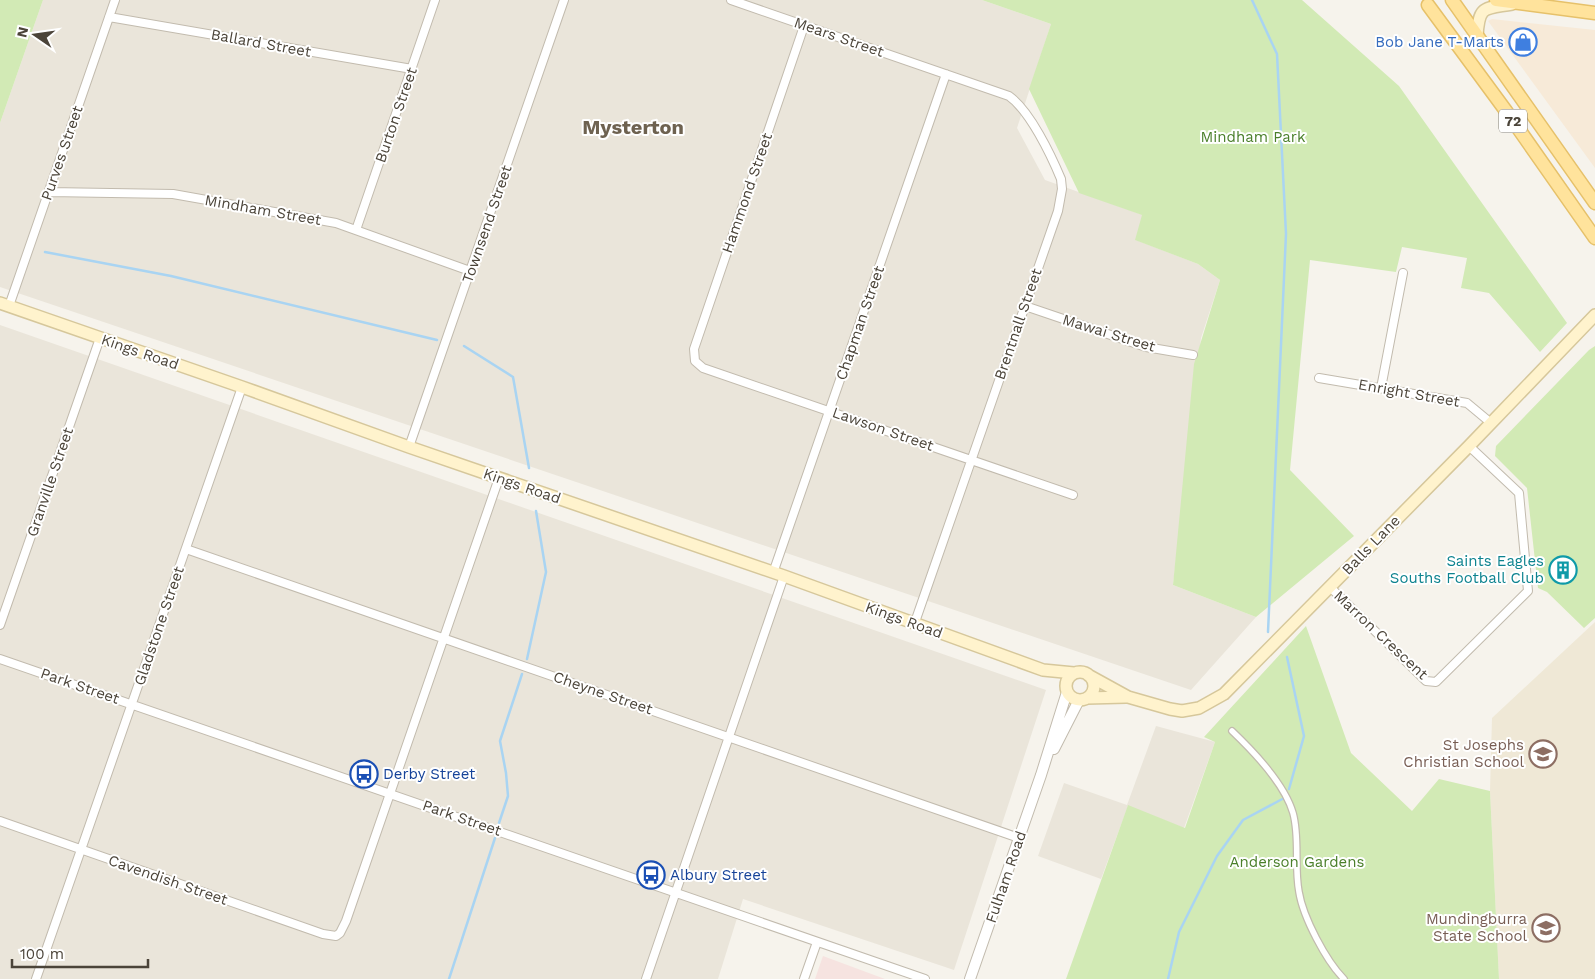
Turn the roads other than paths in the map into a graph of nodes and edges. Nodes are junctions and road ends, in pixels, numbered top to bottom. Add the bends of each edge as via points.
1 (115, 0) edge
2 (435, 0) edge
3 (564, 0) edge
4 (731, 0) edge
5 (1452, 0) edge
6 (1496, 0) edge
7 (1426, 2) edge
8 (1516, 3) junction
9 (1595, 13) edge
10 (109, 17) junction
11 (804, 26) junction
12 (1477, 36) junction
13 (412, 69) junction
14 (946, 74) junction
15 (49, 192) junction
16 (1595, 203) edge
17 (356, 230) junction
18 (1595, 238) edge
19 (470, 271) junction
20 (1402, 273) dead end
21 (5, 304) edge
22 (1025, 306) junction
23 (1593, 320) edge
24 (100, 338) junction
25 (1193, 355) dead end
26 (695, 361) joint
27 (1319, 378) dead end
28 (242, 387) junction
29 (1381, 388) junction
30 (830, 411) junction
31 (1491, 423) junction
32 (1469, 446) junction
33 (409, 447) junction
34 (971, 459) junction
35 (499, 478) junction
36 (1073, 495) dead end
37 (186, 549) junction
38 (778, 575) junction
39 (1330, 587) junction
40 (0, 625) edge
41 (914, 625) junction
42 (444, 638) junction
43 (0, 659) edge
44 (1043, 670) junction
45 (1074, 673) junction
46 (1088, 674) junction
47 (1067, 689) junction
48 (1128, 697) junction
49 (1083, 699) junction
50 (132, 704) junction
51 (1232, 730) dead end
52 (729, 737) junction
53 (1041, 775) junction
54 (390, 793) junction
55 (0, 821) edge
56 (1019, 838) junction
57 (80, 849) junction
58 (676, 893) junction
59 (817, 942) junction
60 (36, 979) edge
61 (646, 979) edge
62 (804, 979) edge
63 (925, 979) edge
64 (970, 979) edge
65 (1344, 979) edge

1 - 10 street, Purves Street
2 - 13 street, Burton Street
3 - 19 street, Townsend Street
4 - 11 street, Mears Street
5 - 12 main road, 72
6 - 8 main road
7 - 18 main road, 72
8 - 9 main road
8 - 12 main road via 1484,10 1479,17
10 - 13 street, Ballard Street
10 - 15 street, Purves Street
11 - 14 street, Mears Street
11 - 26 street, Hammond Street via 694,349
12 - 16 main road, 72
13 - 17 street, Burton Street
14 - 22 street, Brentnall Street via 1001,93 1017,102 1061,179 1060,205
14 - 30 street, Chapman Street
15 - 17 street, Mindham Street via 173,194 336,223
15 - 21 street, Purves Street
17 - 19 street, Mindham Street
19 - 33 street, Townsend Street
20 - 29 street
21 - 24 main road, Kings Road
22 - 25 street, Mawai Street via 1146,347
22 - 34 street, Brentnall Street
23 - 31 main road, Balls Lane
24 - 28 main road, Kings Road
24 - 40 street, Granville Street
26 - 30 street, Lawson Street via 704,368
27 - 29 street, Enright Street
28 - 33 main road, Kings Road
28 - 37 street, Gladstone Street
29 - 31 street, Enright Street via 1467,403
30 - 34 street, Lawson Street
30 - 38 street, Chapman Street
31 - 32 main road, Balls Lane
32 - 39 main road, Balls Lane
32 - 39 street, Marron Crescent via 1519,493 1528,591 1436,682 1426,681
33 - 35 main road, Kings Road
34 - 36 street, Lawson Street
34 - 41 street, Brentnall Street
35 - 38 main road, Kings Road
35 - 42 street
37 - 42 street, Cheyne Street
37 - 50 street, Gladstone Street
38 - 41 main road, Kings Road
38 - 52 street
39 - 48 main road, Balls Lane via 1224,694 1207,704 1182,711
41 - 44 main road, Kings Road
42 - 52 street, Cheyne Street
42 - 54 street
43 - 50 street, Park Street
44 - 45 main road, Kings Road
44 - 47 main road, Kings Road
45 - 46 main road
45 - 47 main road
46 - 48 main road, Balls Lane
46 - 49 main road via 1094,687 1093,692
47 - 49 main road via 1070,696
47 - 53 street, Fulham Road
48 - 49 main road, Balls Lane
49 - 53 street, Fulham Road
50 - 54 street, Park Street
50 - 57 street, Gladstone Street
51 - 65 street via 1266,768 1288,800 1296,832 1299,892 1312,931
52 - 56 street, Cheyne Street
52 - 58 street
53 - 56 street, Fulham Road
54 - 57 street, Cavendish Street via 346,921 334,937
54 - 58 street, Park Street
55 - 57 street, Cavendish Street
56 - 64 street, Fulham Road
57 - 60 street, Gladstone Street
58 - 59 street, Park Street
58 - 61 street
59 - 62 street
59 - 63 street, Park Street

